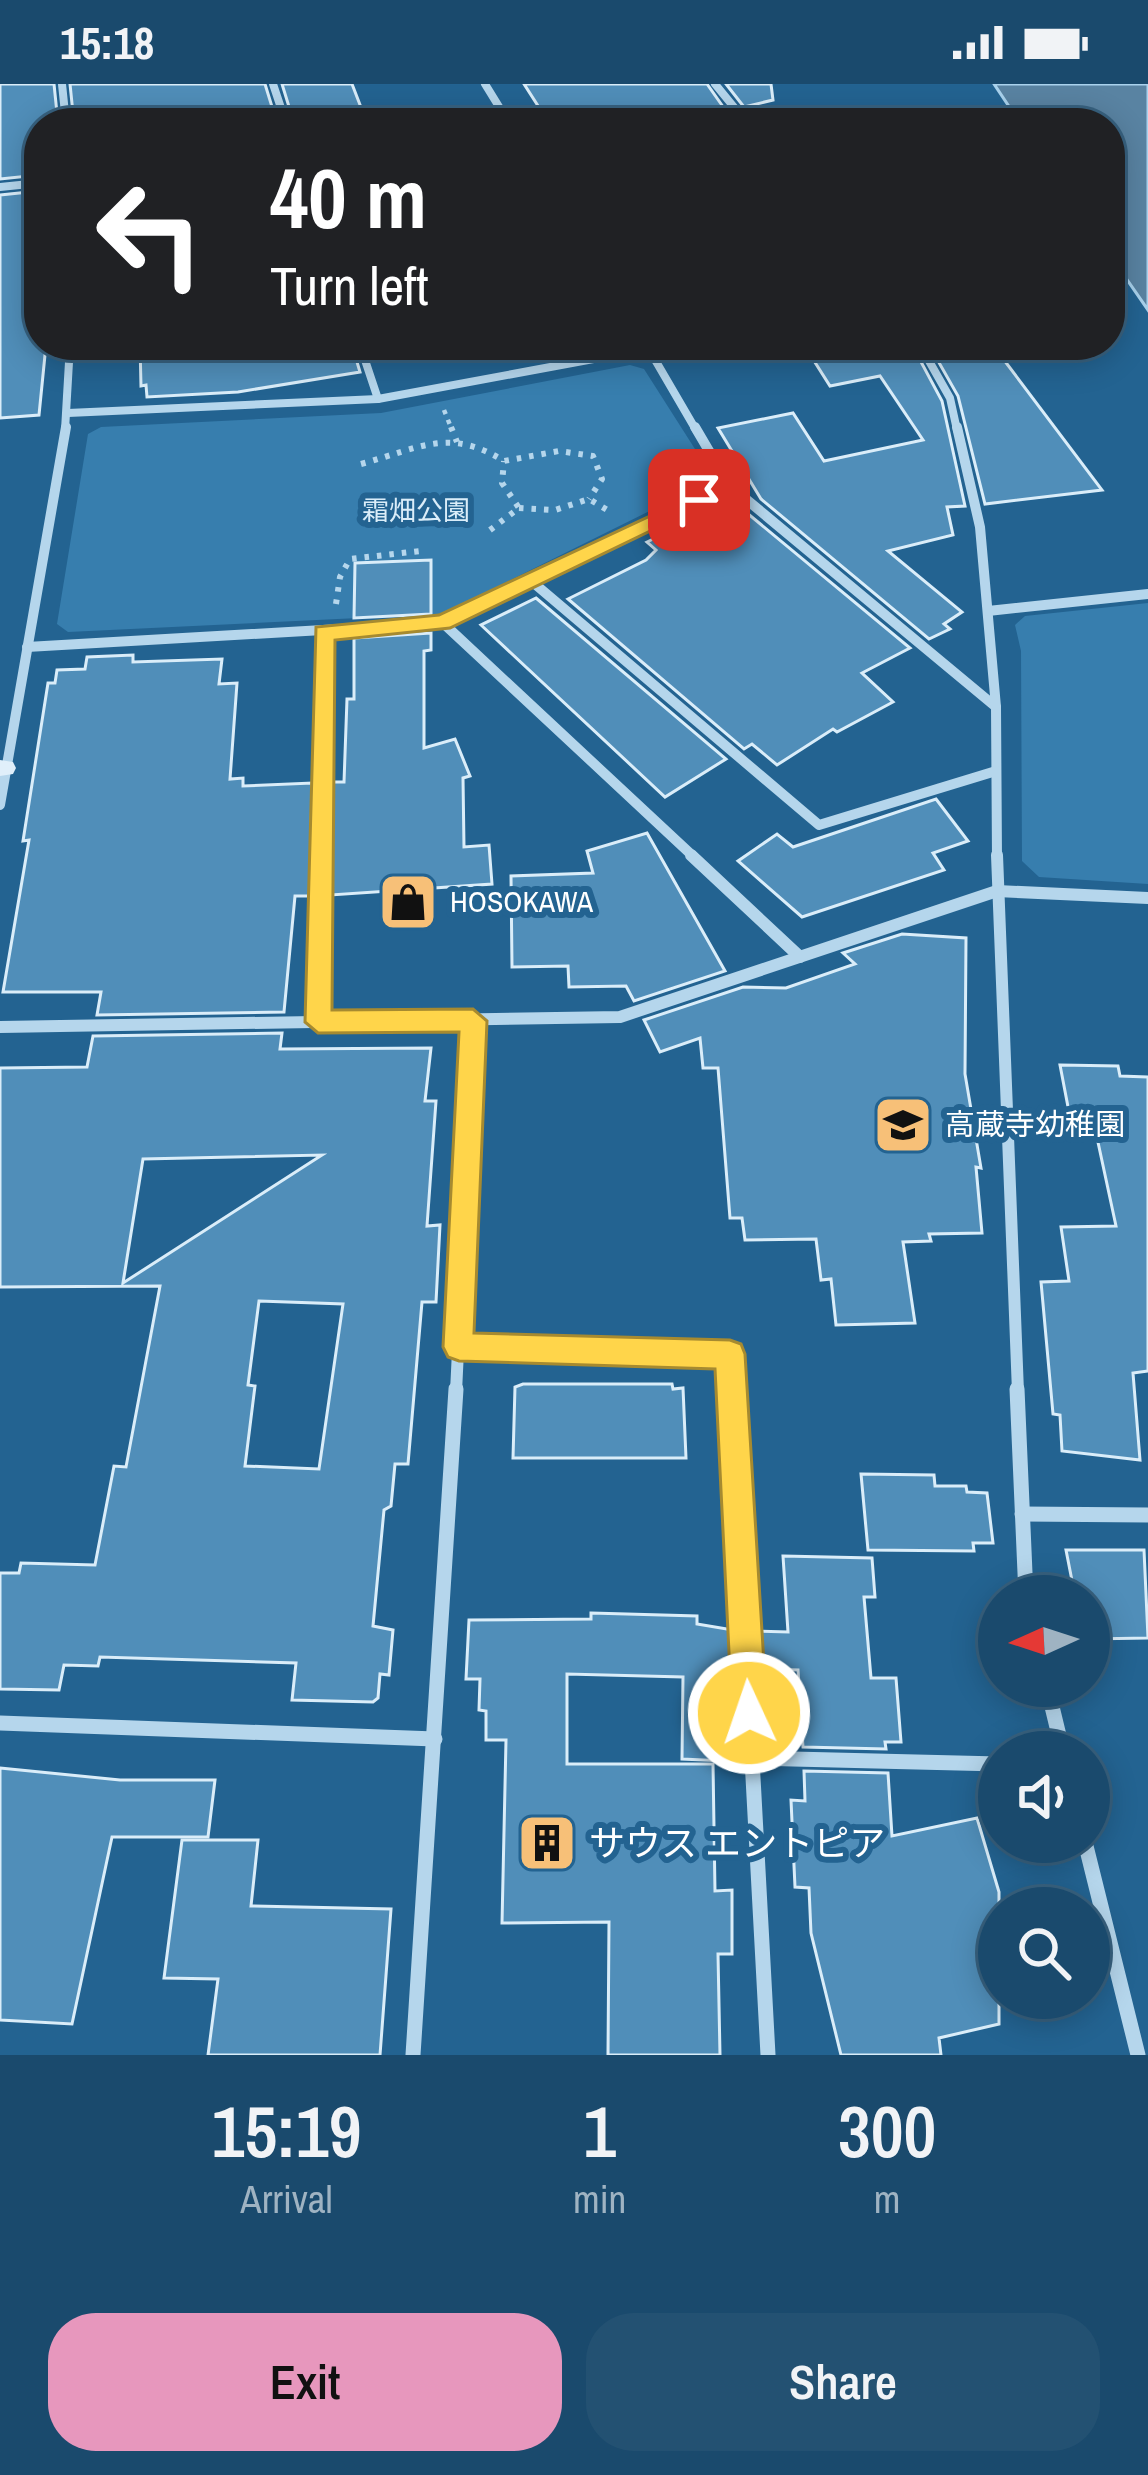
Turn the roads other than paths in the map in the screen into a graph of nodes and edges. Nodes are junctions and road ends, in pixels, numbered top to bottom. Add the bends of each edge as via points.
1 (715, 84) edge
2 (735, 108) edge
3 (70, 360) edge
4 (365, 360) edge
5 (580, 360) edge
6 (655, 360) edge
7 (928, 360) edge
8 (378, 399) junction
9 (68, 413) junction
10 (729, 485) junction
11 (529, 579) junction
12 (1148, 594) edge
13 (988, 610) junction
14 (442, 623) junction
15 (324, 633) junction
16 (27, 647) junction
17 (997, 707) junction
18 (3, 768) edge
19 (996, 770) junction
20 (0, 805) edge
21 (997, 891) junction
22 (1148, 898) edge
23 (800, 957) junction
24 (473, 1021) junction
25 (318, 1022) junction
26 (0, 1027) edge
27 (459, 1347) junction
28 (1022, 1514) junction
29 (1148, 1515) edge
30 (1025, 1575) edge
31 (0, 1723) edge
32 (435, 1739) junction
33 (752, 1758) junction
34 (978, 1763) edge
35 (1090, 1863) edge
36 (413, 2055) edge
37 (768, 2055) edge
38 (1138, 2055) edge

1 - 2 street
3 - 9 street
4 - 8 street
5 - 8 street
6 - 10 street
7 - 13 street via 950,398 980,527
8 - 9 street
9 - 16 street
10 - 11 street
10 - 17 street
11 - 14 street
11 - 19 street via 818,825
12 - 13 street
13 - 17 street
14 - 15 street
14 - 23 street
15 - 16 street
15 - 25 street
16 - 18 street
17 - 19 street
18 - 20 street
19 - 21 street
21 - 22 street
21 - 23 street
21 - 28 street
23 - 24 street via 620,1017
24 - 25 street
24 - 27 street
25 - 26 street
27 - 32 street
27 - 33 street via 730,1354
28 - 29 street
28 - 30 street
31 - 32 street
32 - 36 street
33 - 34 street
33 - 37 street
35 - 38 street

